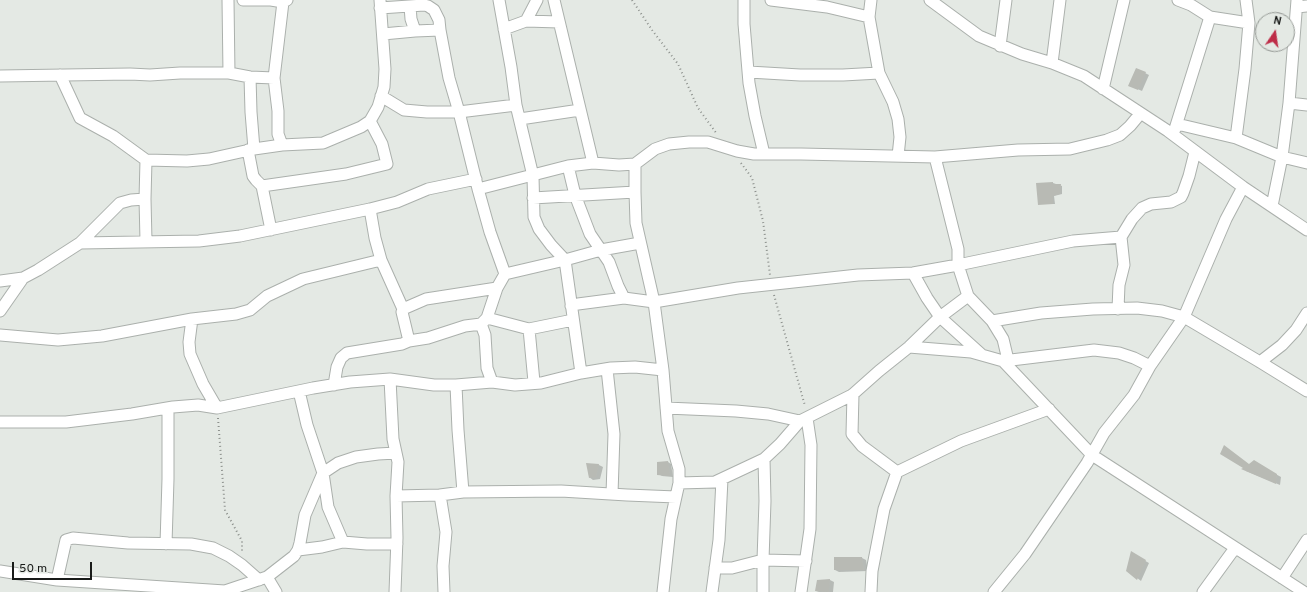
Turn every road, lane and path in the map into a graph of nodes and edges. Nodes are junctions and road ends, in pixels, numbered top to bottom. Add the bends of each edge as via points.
1 (228, 0) edge
2 (243, 0) edge
3 (499, 0) edge
4 (537, 0) edge
5 (554, 0) edge
6 (632, 0) edge
7 (744, 0) edge
8 (772, 0) edge
9 (871, 0) edge
10 (930, 0) edge
11 (1006, 0) edge
12 (1060, 0) edge
13 (1124, 0) edge
14 (1178, 0) edge
15 (1246, 0) edge
16 (285, 1) edge
17 (1192, 3) edge
18 (380, 4) edge
19 (415, 4) edge
20 (944, 4) edge
21 (1300, 4) edge
22 (869, 17) junction
23 (1210, 17) junction
24 (526, 21) junction
25 (559, 22) junction
26 (1249, 23) junction
27 (504, 29) junction
28 (440, 30) junction
29 (414, 31) junction
30 (383, 34) junction
31 (1000, 46) junction
32 (1052, 63) junction
33 (749, 72) junction
34 (229, 73) junction
35 (879, 73) junction
36 (60, 75) junction
37 (0, 76) edge
38 (250, 77) junction
39 (274, 78) junction
40 (1103, 89) junction
41 (381, 96) junction
42 (1289, 103) junction
43 (516, 105) junction
44 (1307, 105) edge
45 (580, 110) junction
46 (459, 112) junction
47 (1140, 114) junction
48 (520, 119) junction
49 (370, 121) junction
50 (1176, 124) junction
51 (1174, 136) junction
52 (1236, 138) junction
53 (282, 145) junction
54 (730, 148) junction
55 (251, 149) junction
56 (1195, 152) junction
57 (764, 154) junction
58 (898, 156) junction
59 (935, 157) junction
60 (1282, 157) junction
61 (146, 160) junction
62 (593, 163) junction
63 (1307, 163) edge
64 (635, 164) junction
65 (568, 166) junction
66 (533, 176) junction
67 (477, 184) junction
68 (262, 186) junction
69 (1243, 187) junction
70 (634, 192) junction
71 (574, 195) junction
72 (533, 198) junction
73 (145, 199) junction
74 (1272, 206) junction
75 (370, 209) junction
76 (271, 230) junction
77 (1307, 230) edge
78 (1121, 237) junction
79 (146, 241) junction
80 (80, 243) junction
81 (640, 243) junction
82 (601, 250) junction
83 (381, 260) junction
84 (565, 260) junction
85 (958, 266) junction
86 (913, 272) junction
87 (504, 274) junction
88 (23, 278) junction
89 (0, 281) edge
90 (771, 284) junction
91 (497, 288) junction
92 (968, 296) junction
93 (624, 298) junction
94 (654, 302) junction
95 (571, 306) junction
96 (402, 309) junction
97 (1118, 309) junction
98 (0, 311) edge
99 (1307, 313) edge
100 (940, 317) junction
101 (1184, 317) junction
102 (192, 319) junction
103 (573, 320) junction
104 (484, 321) junction
105 (992, 322) junction
106 (528, 330) junction
107 (0, 335) edge
108 (409, 340) junction
109 (909, 347) junction
110 (982, 355) junction
111 (1006, 360) junction
112 (1260, 362) junction
113 (1150, 366) junction
114 (607, 369) junction
115 (663, 370) junction
116 (581, 373) junction
117 (390, 379) junction
118 (492, 382) junction
119 (534, 382) junction
120 (334, 385) junction
121 (456, 385) junction
122 (299, 391) junction
123 (1307, 392) edge
124 (853, 394) junction
125 (168, 408) junction
126 (217, 408) junction
127 (666, 408) junction
128 (1049, 409) junction
129 (804, 419) junction
130 (0, 422) edge
131 (396, 453) junction
132 (1092, 455) junction
133 (764, 459) junction
134 (897, 472) junction
135 (323, 473) junction
136 (722, 479) junction
137 (679, 483) junction
138 (463, 492) junction
139 (612, 494) junction
140 (440, 495) junction
141 (396, 496) junction
142 (676, 497) junction
143 (1307, 540) edge
144 (343, 542) junction
145 (166, 544) junction
146 (397, 544) junction
147 (1235, 548) junction
148 (298, 550) junction
149 (763, 560) junction
150 (806, 561) junction
151 (242, 565) junction
152 (715, 568) junction
153 (0, 571) edge
154 (263, 578) junction
155 (1282, 578) junction
156 (57, 580) junction
157 (224, 591) edge
158 (1205, 591) edge
159 (1299, 591) edge
160 (276, 592) edge
161 (395, 592) edge
162 (444, 592) edge
163 (663, 592) edge
164 (712, 592) edge
165 (763, 592) edge
166 (801, 592) edge
167 (871, 592) edge
168 (994, 592) edge

1 - 34 street
2 - 16 street
3 - 27 street
4 - 24 street
5 - 25 street
6 - 54 path via 678,64 698,108 720,139
7 - 33 street
8 - 22 street via 827,7
9 - 22 street
10 - 20 street
11 - 31 street
12 - 32 street
13 - 40 street
14 - 17 street
15 - 26 street
16 - 39 street
17 - 23 street
18 - 19 street
18 - 30 street
19 - 28 street via 428,6 434,10
19 - 29 street via 411,19
20 - 31 street via 979,36
21 - 42 street
22 - 35 street
23 - 26 street
23 - 50 street
24 - 25 street
24 - 27 street
25 - 45 street
26 - 52 street
27 - 43 street
28 - 29 street
28 - 46 street via 449,78
29 - 30 street
30 - 41 street via 385,69
31 - 32 street
32 - 40 street via 1084,76
33 - 35 street via 800,75
33 - 57 street via 755,116
34 - 36 street
34 - 38 street
35 - 58 street via 898,119
36 - 37 street
36 - 61 street via 80,118 113,136
38 - 39 street
38 - 55 street
39 - 53 street via 278,134
40 - 47 street
41 - 46 street via 404,110
41 - 49 street
42 - 44 street
42 - 60 street
43 - 46 street
43 - 48 street
45 - 48 street
45 - 62 street
46 - 67 street
47 - 51 street
47 - 59 street via 1120,135 1070,149 1018,150
48 - 66 street
49 - 53 street via 323,143
49 - 68 street via 382,144 387,164 346,174
50 - 51 street
50 - 52 street
51 - 56 street
52 - 60 street
53 - 55 street
54 - 57 street
54 - 64 street via 708,142 669,144 655,149
54 - 90 path via 752,178 763,221
55 - 61 street via 209,159
55 - 68 street via 253,176
56 - 69 street
56 - 78 street via 1180,197 1172,202 1151,204 1142,208
57 - 58 street
58 - 59 street
59 - 85 street via 958,249
60 - 63 street
60 - 74 street
61 - 73 street
62 - 64 street via 619,166
62 - 65 street
64 - 70 street
65 - 66 street
65 - 71 street
66 - 67 street
66 - 72 street
67 - 75 street via 428,189 397,202
67 - 87 street
68 - 76 street
69 - 74 street
69 - 101 street via 1226,219
70 - 71 street
70 - 81 street
71 - 72 street
71 - 82 street via 590,234
72 - 84 street via 534,217 539,229
73 - 79 street
73 - 80 street via 120,203
74 - 77 street
75 - 76 street
75 - 83 street
76 - 79 street via 199,241
78 - 85 street via 1073,241
78 - 97 street via 1124,265 1119,285
79 - 80 street
80 - 88 street
81 - 82 street
81 - 94 street
82 - 84 street
82 - 93 street via 609,262
83 - 96 street
83 - 102 street via 303,279 267,296 250,310
84 - 87 street
84 - 95 street
85 - 86 street
85 - 92 street
86 - 90 street
86 - 100 street
87 - 91 street
88 - 89 street
88 - 98 street
90 - 94 street
90 - 129 path via 803,395
91 - 96 street via 426,299
91 - 104 street
92 - 100 street
92 - 105 street
93 - 94 street
93 - 95 street
94 - 115 street
95 - 103 street
96 - 108 street
97 - 101 street via 1162,311
97 - 105 street via 1041,313
99 - 112 street via 1282,345
100 - 109 street
100 - 110 street
101 - 112 street
101 - 113 street
102 - 107 street via 95,337 58,340
102 - 126 street via 190,354
103 - 106 street
103 - 116 street
104 - 106 street
104 - 108 street via 428,338
104 - 118 street via 487,368
105 - 111 street via 1003,339
106 - 119 street
108 - 120 street via 402,344 347,353 337,367
109 - 110 street
109 - 124 street
110 - 111 street
111 - 113 street via 1094,350 1119,353
111 - 128 street
112 - 123 street
113 - 132 street via 1134,395 1104,433
114 - 115 street via 635,367
114 - 116 street
114 - 139 street via 614,434
115 - 127 street
116 - 119 street via 541,383
117 - 120 street
117 - 121 street
117 - 131 street via 392,439
118 - 119 street
118 - 121 street
120 - 122 street
121 - 138 street
122 - 126 street
122 - 135 street
124 - 129 street
124 - 134 street via 852,434 862,446
125 - 126 street via 198,405
125 - 130 street via 66,422
125 - 145 street
126 - 151 path via 225,510 242,541
127 - 129 street via 736,411
127 - 137 street via 668,431 679,469
128 - 132 street
128 - 134 street via 961,441
129 - 133 street
129 - 150 street via 811,445 812,467
131 - 135 street via 356,457 338,463
131 - 141 street
132 - 147 street
132 - 168 street via 1025,554
133 - 136 street
133 - 149 street
134 - 167 street via 884,509 872,571
135 - 144 street via 328,507
135 - 148 street via 305,515
136 - 137 street via 715,482
136 - 152 street
137 - 142 street
138 - 139 street via 561,491
138 - 140 street
139 - 142 street
140 - 141 street
140 - 162 street via 446,532
141 - 146 street
142 - 163 street
143 - 155 street
144 - 146 street
144 - 148 street
145 - 151 street via 214,548
145 - 156 street via 66,540
146 - 161 street
147 - 155 street
147 - 158 street
148 - 154 street
149 - 150 street
149 - 152 street via 732,568
149 - 165 street
150 - 166 street
151 - 154 street
152 - 164 street
153 - 156 street
154 - 157 street
154 - 160 street
155 - 159 street
156 - 157 street

